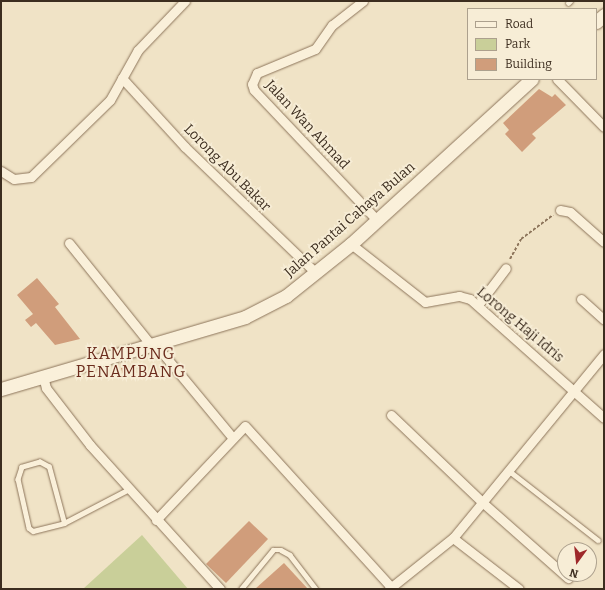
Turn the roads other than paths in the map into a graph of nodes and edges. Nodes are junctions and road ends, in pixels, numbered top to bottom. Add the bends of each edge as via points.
1 (184, 1) edge
2 (363, 1) edge
3 (122, 78) junction
4 (531, 80) edge
5 (558, 80) edge
6 (604, 127) edge
7 (1, 171) edge
8 (560, 210) road end
9 (377, 220) junction
10 (604, 242) edge
11 (69, 243) dead end
12 (351, 244) junction
13 (506, 268) road end
14 (316, 273) junction
15 (581, 299) dead end
16 (478, 305) junction
17 (604, 320) edge
18 (153, 344) junction
19 (604, 354) edge
20 (43, 376) junction
21 (2, 387) edge
22 (574, 389) junction
23 (391, 415) dead end
24 (604, 418) edge
25 (232, 438) junction
26 (508, 470) junction
27 (129, 489) junction
28 (482, 502) junction
29 (156, 520) junction
30 (64, 523) junction
31 (453, 538) junction
32 (598, 540) dead end
33 (557, 568) edge
34 (392, 588) edge
35 (220, 589) edge
36 (241, 589) edge
37 (316, 589) edge
38 (519, 589) edge

1 - 3 street via 138,50
2 - 9 street, Jalan Wan Ahmad via 332,25 315,49 257,73 252,84 254,90
3 - 7 street via 110,100 31,177 14,179
3 - 14 street, Lorong Abu Bakar via 185,147
4 - 9 main road, Jalan Pantai Cahaya Bulan
5 - 6 street
8 - 10 street via 570,212
9 - 12 main road, Jalan Pantai Cahaya Bulan
11 - 18 street
12 - 14 main road, Jalan Pantai Cahaya Bulan
12 - 16 street, Lorong Haji Idris via 425,302 459,296
13 - 16 street
14 - 18 main road, Jalan Pantai Cahaya Bulan via 286,296 245,317
15 - 17 street
16 - 22 street, Lorong Haji Idris
18 - 20 main road, Jalan Pantai Cahaya Bulan
18 - 25 street
19 - 22 street
20 - 21 main road, Jalan Pantai Cahaya Bulan
20 - 27 street via 51,394
22 - 24 street, Lorong Haji Idris
22 - 26 street
23 - 28 street
25 - 29 street
25 - 34 street via 245,426 249,427
26 - 28 street
26 - 32 lane
27 - 29 street
27 - 30 lane
28 - 31 street
28 - 33 street
29 - 35 street
30 - 30 lane via 40,531 29,528 18,479 22,467 40,462 49,466
31 - 34 street
31 - 38 street
36 - 37 lane via 273,550 290,554

